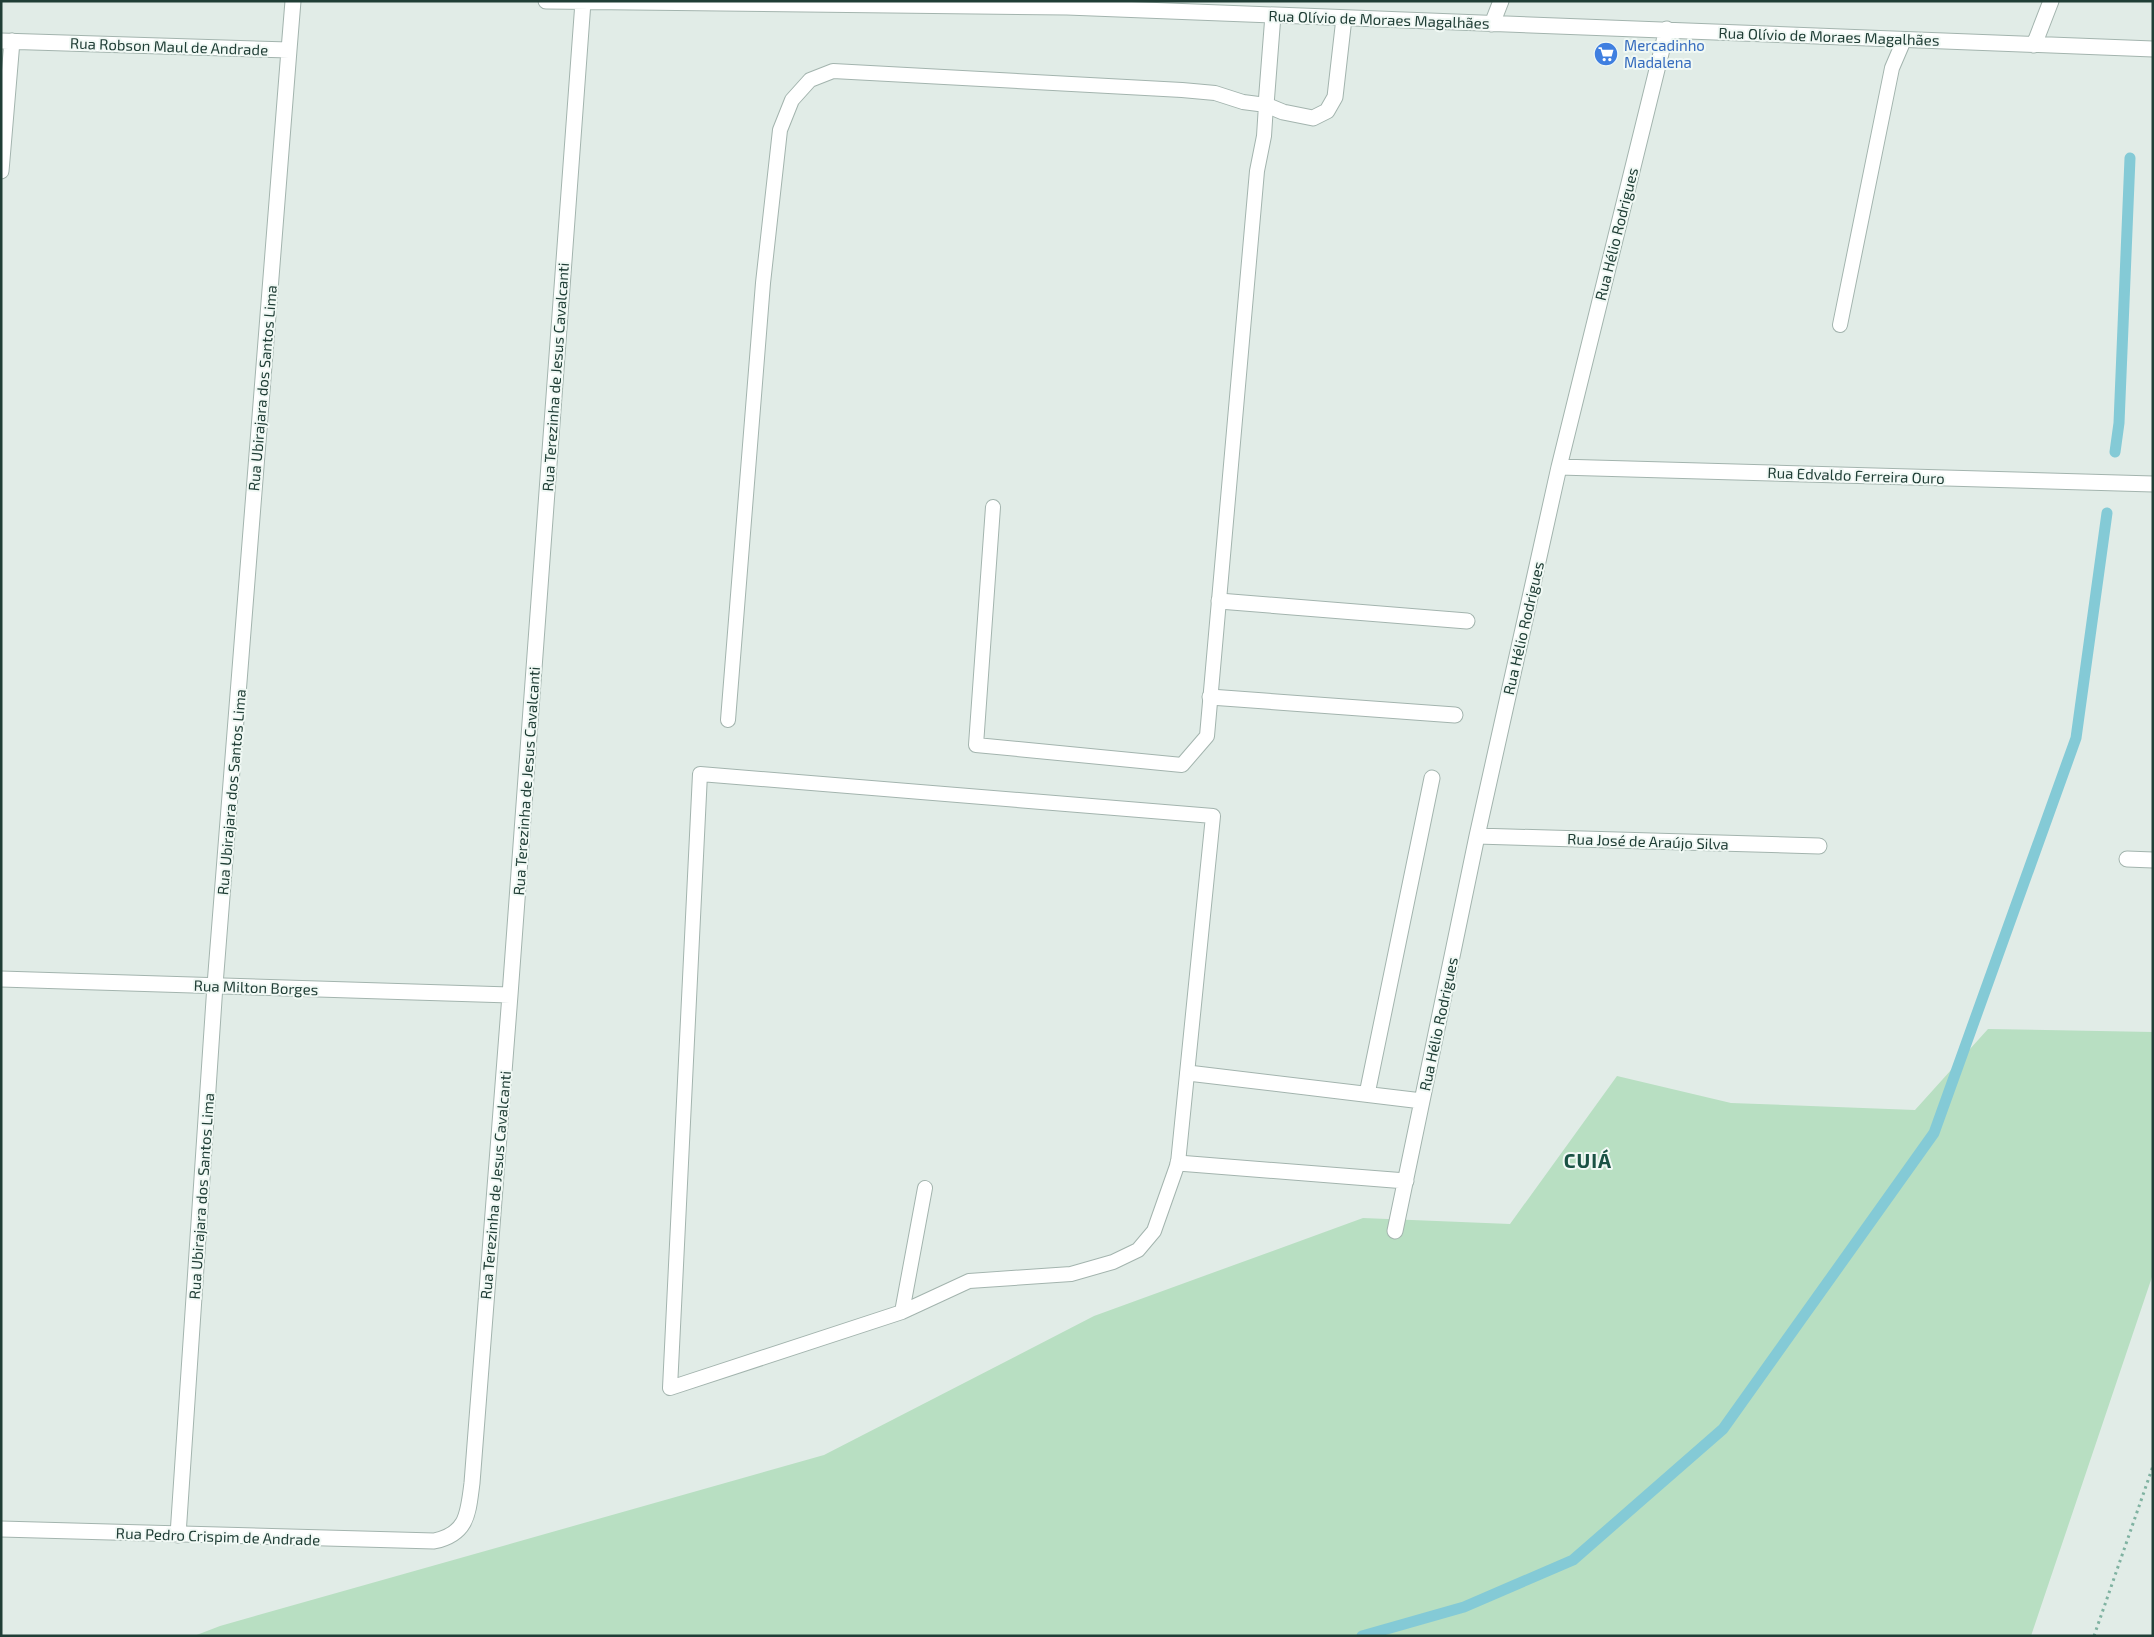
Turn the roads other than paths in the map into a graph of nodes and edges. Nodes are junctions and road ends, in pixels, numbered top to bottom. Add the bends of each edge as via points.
1 (293, 1) edge
2 (546, 1) edge
3 (1501, 1) edge
4 (2051, 1) edge
5 (583, 2) edge
6 (1069, 4) edge
7 (1273, 15) junction
8 (1344, 18) junction
9 (1492, 24) junction
10 (1667, 30) junction
11 (1904, 40) junction
12 (7, 41) edge
13 (2034, 45) junction
14 (2153, 49) edge
15 (289, 50) junction
16 (1266, 105) junction
17 (1, 171) edge
18 (1840, 325) dead end
19 (1559, 467) junction
20 (2153, 484) edge
21 (993, 507) dead end
22 (1219, 601) junction
23 (1467, 621) dead end
24 (1210, 697) junction
25 (1455, 715) dead end
26 (728, 720) dead end
27 (1432, 778) dead end
28 (1477, 836) junction
29 (1819, 846) dead end
30 (2128, 859) dead end
31 (2153, 860) edge
32 (1, 979) edge
33 (215, 985) junction
34 (510, 995) junction
35 (1188, 1073) junction
36 (1367, 1094) junction
37 (1422, 1101) junction
38 (1178, 1163) junction
39 (1406, 1181) junction
40 (925, 1188) dead end
41 (1395, 1230) dead end
42 (902, 1312) junction
43 (1, 1529) edge
44 (178, 1535) junction
45 (434, 1541) joint

1 - 15 street, Rua Robson Maul de Andrade
2 - 5 street, Rua Olívio de Moraes Magalhães
3 - 9 street
4 - 13 street
5 - 6 street, Rua Olívio de Moraes Magalhães
5 - 34 street, Rua Terezinha de Jesus Cavalcanti
6 - 7 street, Rua Olívio de Moraes Magalhães
7 - 8 street, Rua Olívio de Moraes Magalhães
7 - 16 street
8 - 9 street, Rua Olívio de Moraes Magalhães
8 - 16 street via 1335,97 1327,111 1313,118
9 - 10 street, Rua Olívio de Moraes Magalhães
10 - 11 street, Rua Olívio de Moraes Magalhães
10 - 19 street, Rua Hélio Rodrigues
11 - 13 street, Rua Olívio de Moraes Magalhães
11 - 18 lane via 1892,68
12 - 15 street, Rua Robson Maul de Andrade
12 - 17 street
13 - 14 street, Rua Olívio de Moraes Magalhães
15 - 33 street, Rua Ubirajara dos Santos Lima
16 - 22 lane via 1257,171
16 - 26 lane via 1215,93 1190,91 833,71 810,80 792,100 780,130 763,283
19 - 20 street, Rua Edvaldo Ferreira Ouro
19 - 28 street, Rua Hélio Rodrigues
21 - 24 lane via 976,745 1182,765 1207,736
22 - 23 street
22 - 24 lane
24 - 25 street
27 - 36 street
28 - 29 street, Rua José de Araújo Silva
28 - 37 street, Rua Hélio Rodrigues
30 - 31 street
32 - 33 street, Rua Milton Borges
33 - 34 street, Rua Milton Borges
33 - 44 street, Rua Ubirajara dos Santos Lima
34 - 45 street, Rua Terezinha de Jesus Cavalcanti via 472,1483 462,1526 456,1534
35 - 36 street
35 - 38 lane
35 - 42 lane via 1213,816 700,774 670,1388
36 - 37 street
37 - 39 street, Rua Hélio Rodrigues
38 - 39 street
38 - 42 lane via 1154,1231 1138,1250 1113,1262 1071,1274 969,1280
39 - 41 street, Rua Hélio Rodrigues
40 - 42 lane
43 - 44 street, Rua Pedro Crispim de Andrade
44 - 45 street, Rua Pedro Crispim de Andrade

